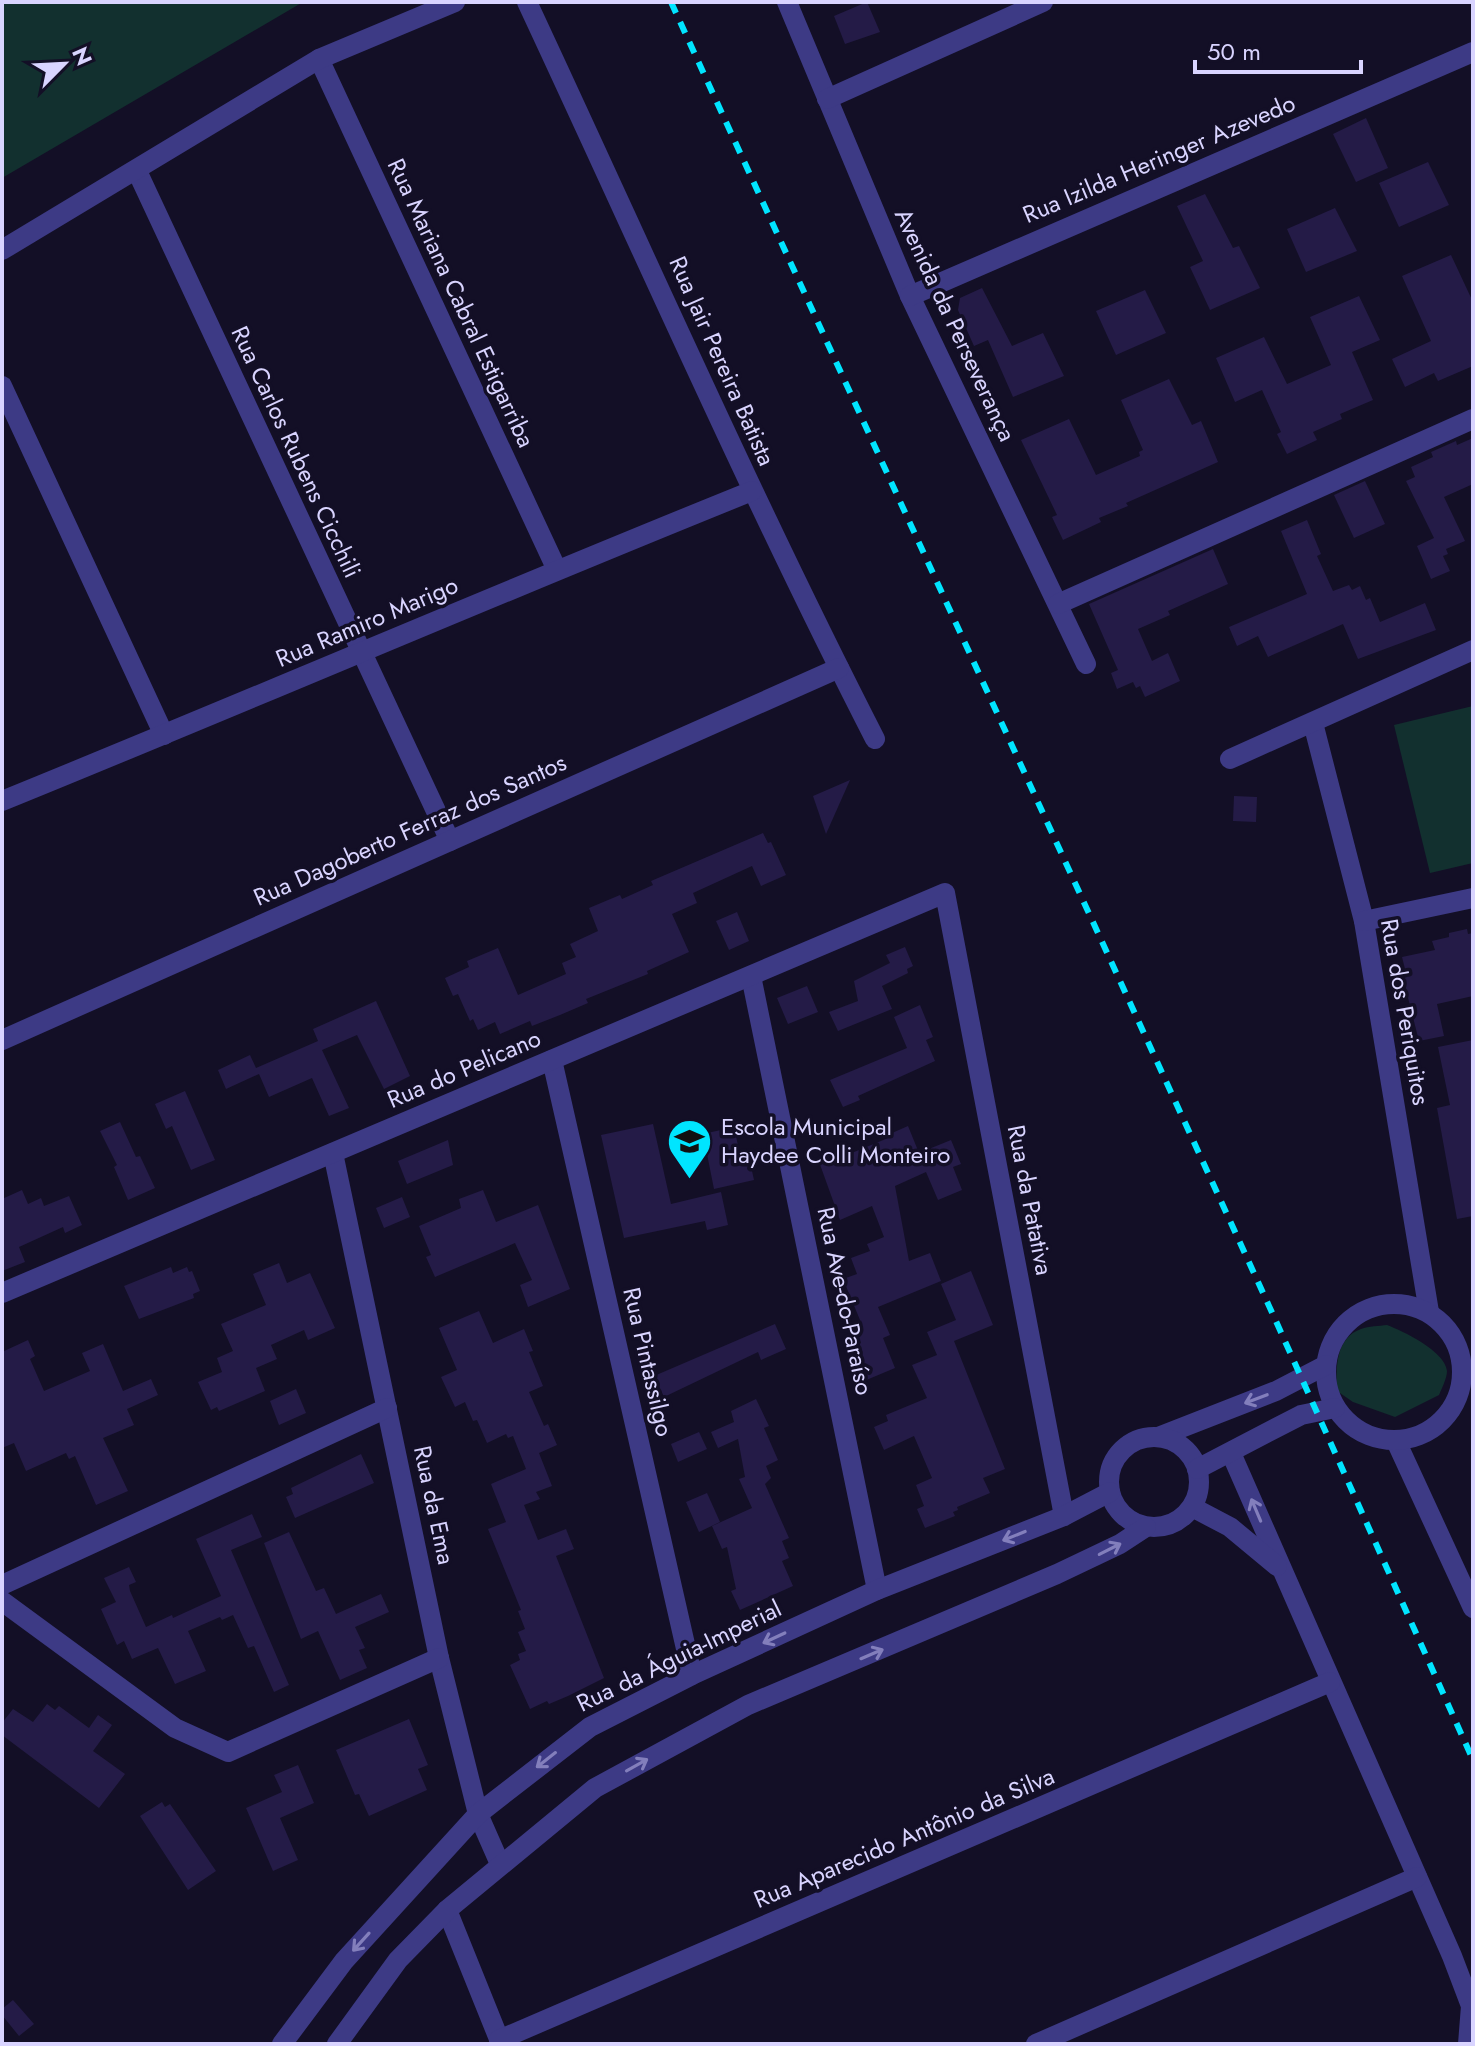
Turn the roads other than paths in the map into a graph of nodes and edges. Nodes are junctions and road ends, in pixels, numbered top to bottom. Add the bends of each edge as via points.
1 (455, 2) edge
2 (527, 2) edge
3 (787, 2) edge
4 (1043, 2) edge
5 (1473, 52) edge
6 (319, 59) junction
7 (827, 99) junction
8 (137, 171) junction
9 (2, 250) edge
10 (910, 296) junction
11 (2, 386) edge
12 (1473, 419) edge
13 (752, 491) junction
14 (557, 570) junction
15 (1058, 604) junction
16 (1473, 650) edge
17 (361, 653) junction
18 (1086, 664) dead end
19 (839, 668) junction
20 (1313, 723) junction
21 (164, 735) junction
22 (875, 739) dead end
23 (1230, 759) dead end
24 (2, 801) edge
25 (450, 841) junction
26 (945, 893) joint
27 (1473, 898) edge
28 (1364, 921) junction
29 (751, 976) junction
30 (2, 1040) edge
31 (552, 1060) junction
32 (333, 1153) junction
33 (2, 1293) edge
34 (1429, 1312) junction
35 (1465, 1346) edge
36 (1326, 1365) junction
37 (1465, 1398) edge
38 (387, 1408) junction
39 (1335, 1408) junction
40 (1158, 1437) junction
41 (1396, 1441) junction
42 (1231, 1453) junction
43 (1197, 1469) junction
44 (1110, 1492) junction
45 (1192, 1507) junction
46 (1064, 1516) junction
47 (1146, 1527) junction
48 (1280, 1568) junction
49 (2, 1585) edge
50 (877, 1590) junction
51 (2, 1601) edge
52 (1473, 1608) edge
53 (439, 1658) junction
54 (692, 1675) junction
55 (1330, 1682) junction
56 (478, 1814) junction
57 (500, 1864) junction
58 (1417, 1877) junction
59 (447, 1910) junction
60 (500, 2042) edge
61 (282, 2044) edge
62 (337, 2044) edge
63 (1036, 2044) edge
64 (1468, 2044) edge

1 - 6 street
2 - 13 street, Rua Jair Pereira Batista
3 - 7 street, Avenida da Perseverança
4 - 7 street
5 - 10 street, Rua Izilda Heringer Azevedo
6 - 8 street
6 - 14 street, Rua Mariana Cabral Estigarriba
7 - 10 street, Avenida da Perseverança
8 - 9 street
8 - 17 street, Rua Carlos Rubens Cicchili
10 - 15 street, Avenida da Perseverança
11 - 21 street
12 - 15 street
13 - 14 street, Rua Ramiro Marigo
13 - 19 street, Rua Jair Pereira Batista
14 - 17 street, Rua Ramiro Marigo
15 - 18 street, Avenida da Perseverança
16 - 20 street
17 - 21 street, Rua Ramiro Marigo
17 - 25 street, Rua Carlos Rubens Cicchili
19 - 22 street, Rua Jair Pereira Batista
19 - 25 street, Rua Dagoberto Ferraz dos Santos
20 - 23 street
20 - 28 street, Rua dos Periquitos
21 - 24 street, Rua Ramiro Marigo
25 - 30 street, Rua Dagoberto Ferraz dos Santos
26 - 29 street, Rua do Pelicano
26 - 46 street, Rua da Patativa
27 - 28 street
28 - 34 street, Rua dos Periquitos
29 - 31 street, Rua do Pelicano
29 - 50 street, Rua Ave-do-Paraíso
31 - 32 street, Rua do Pelicano
31 - 54 street, Rua Pintassilgo
32 - 33 street, Rua do Pelicano
32 - 38 street, Rua da Ema
34 - 35 street
34 - 36 street via 1385,1303 1363,1310 1345,1323
35 - 37 street
36 - 39 street
36 -> 40 street via 1276,1391
37 - 41 street via 1429,1431
38 - 49 street
38 - 53 street, Rua da Ema
39 - 41 street via 1370,1436
39 - 42 street via 1301,1415
40 - 43 street via 1182,1447
40 - 44 street via 1131,1443 1120,1452 1112,1464
41 - 52 street
42 - 43 street
48 -> 42 street
43 - 45 street
44 - 46 street, Rua da Águia-Imperial
44 - 47 street via 1123,1515
45 - 47 street via 1172,1524
45 - 48 street via 1230,1527
46 -> 50 street, Rua da Águia-Imperial
57 -> 47 street via 595,1788 735,1712 1057,1574
48 - 55 street
50 -> 54 street, Rua da Águia-Imperial
51 - 53 street via 175,1728 228,1752
53 - 56 street, Rua da Ema
54 -> 56 street, Rua da Águia-Imperial via 590,1727
55 - 58 street
55 - 60 street, Rua Aparecido Antônio da Silva
56 - 57 street, Rua da Ema
56 -> 61 street, Rua da Águia-Imperial via 344,1961
57 - 59 street
58 - 63 street
58 - 64 street via 1471,2006
59 - 60 street
59 - 62 street via 398,1960

